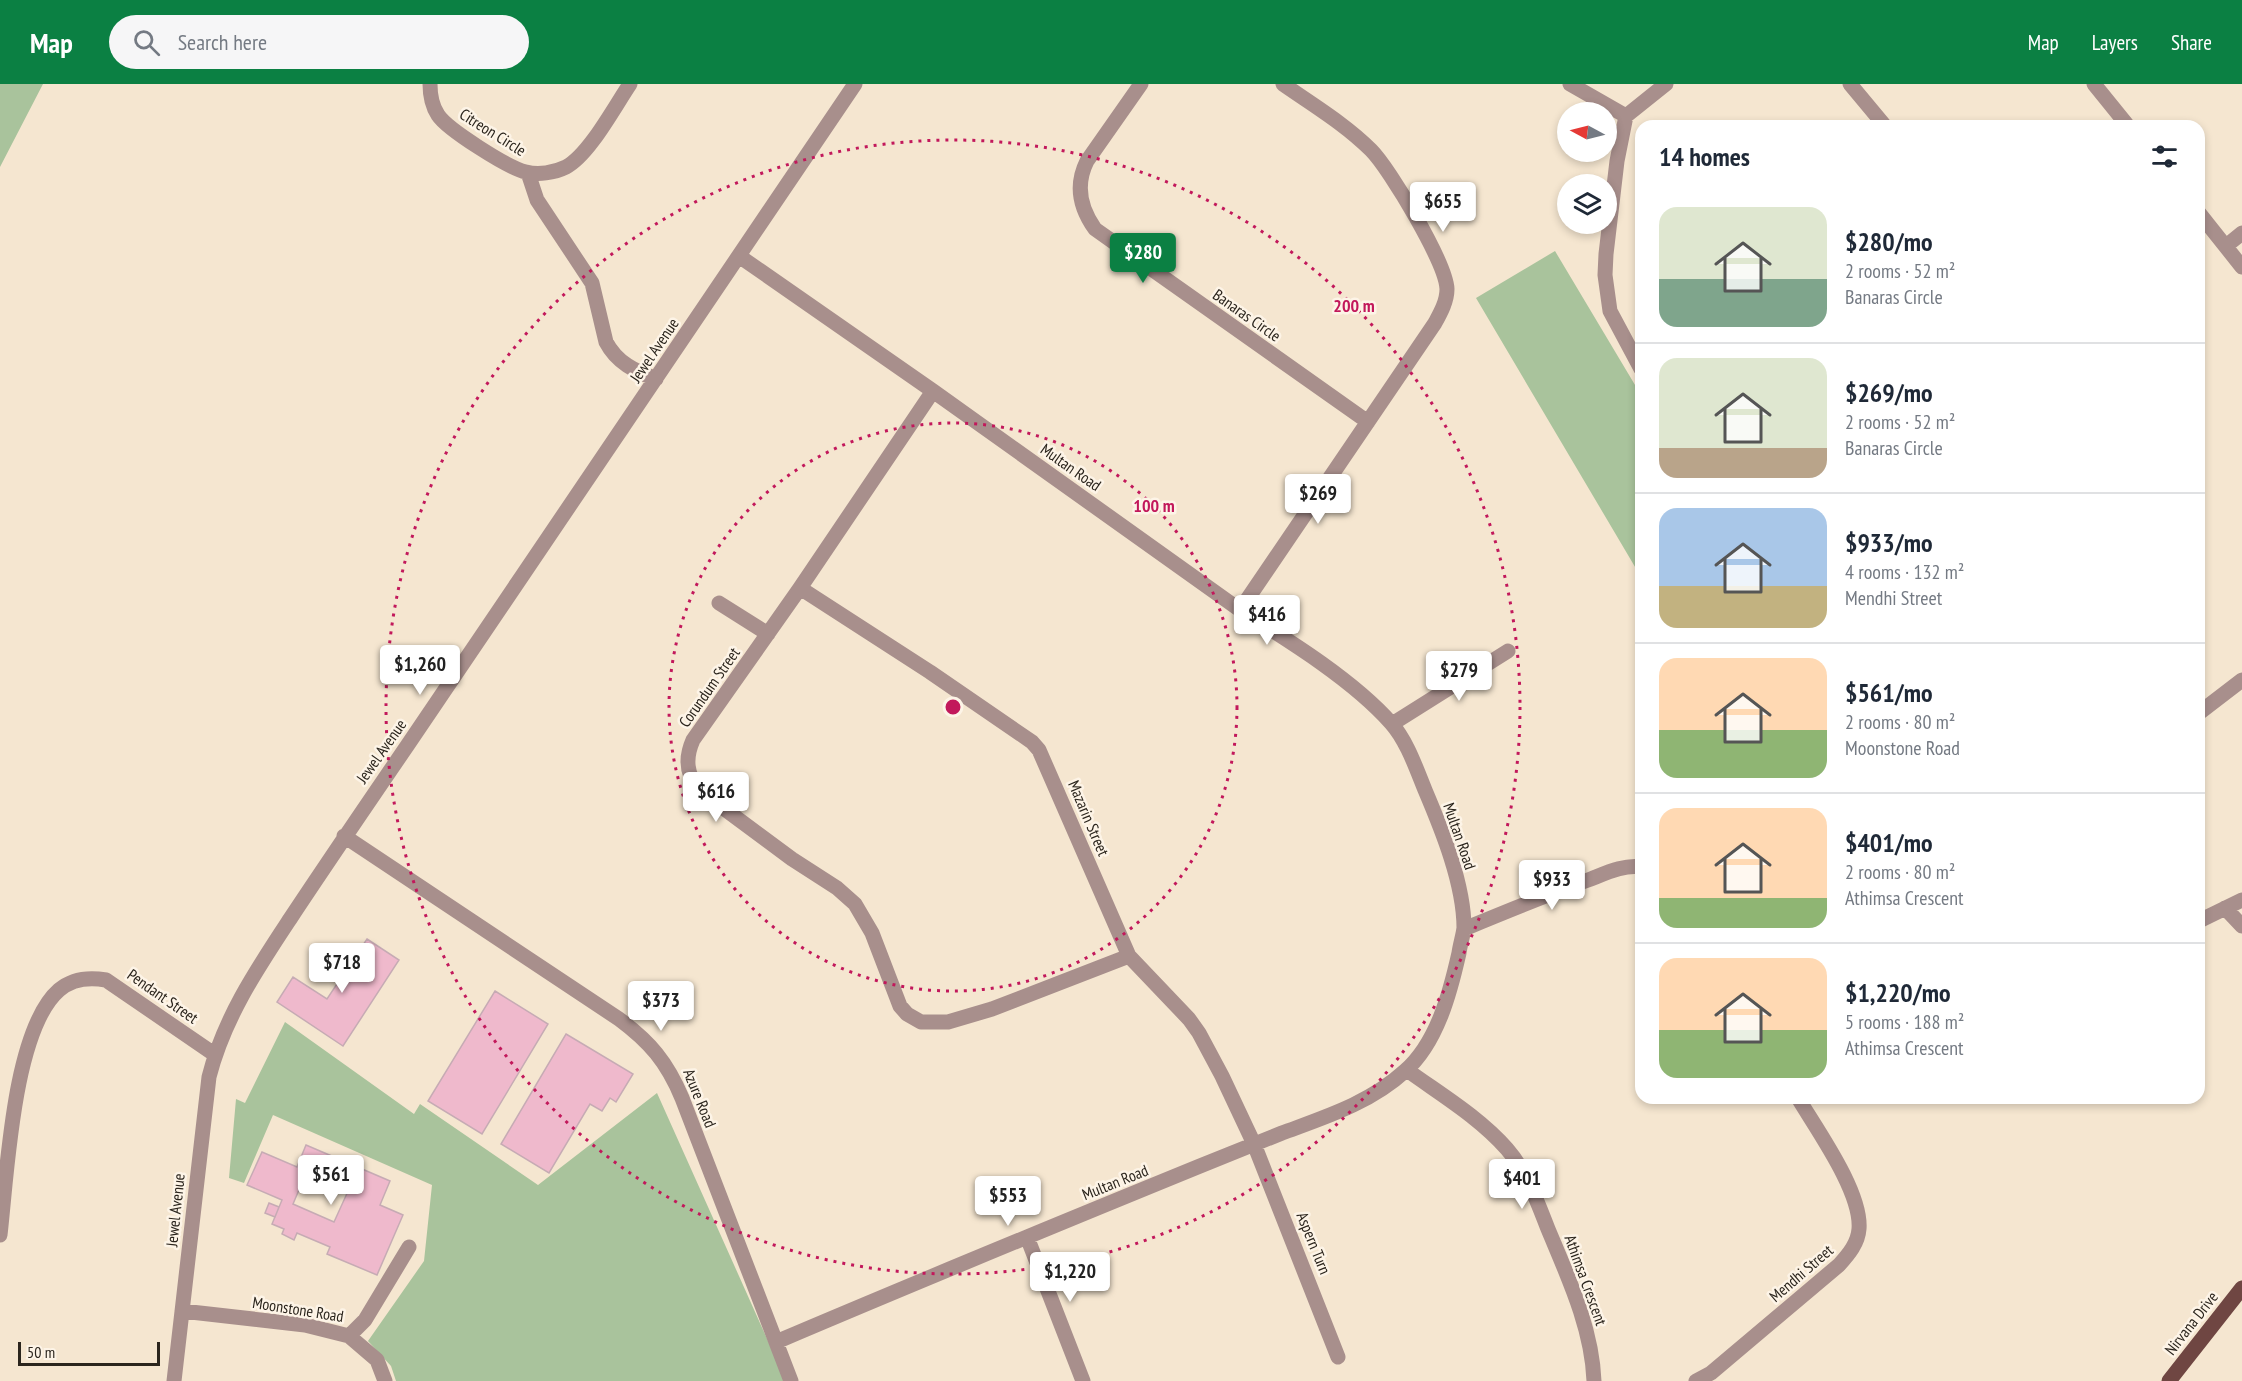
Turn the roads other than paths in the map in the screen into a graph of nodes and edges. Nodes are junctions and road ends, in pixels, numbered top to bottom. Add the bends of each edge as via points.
1 (430, 84) edge
2 (630, 84) edge
3 (855, 84) edge
4 (1141, 84) edge
5 (1283, 84) edge
6 (1570, 84) edge
7 (1666, 84) edge
8 (1850, 84) edge
9 (2094, 84) edge
10 (1626, 116) junction
11 (1881, 120) edge
12 (2123, 120) edge
13 (528, 173) junction
14 (2205, 220) edge
15 (2242, 233) edge
16 (2226, 246) junction
17 (739, 256) junction
18 (2242, 267) edge
19 (1635, 358) edge
20 (656, 380) junction
21 (933, 391) junction
22 (1368, 422) junction
23 (800, 588) junction
24 (719, 603) dead end
25 (1240, 610) junction
26 (768, 634) junction
27 (1508, 651) dead end
28 (2242, 680) edge
29 (2205, 708) edge
30 (1392, 724) junction
31 (344, 836) junction
32 (1635, 866) edge
33 (2242, 900) edge
34 (2225, 908) junction
35 (2205, 918) edge
36 (2242, 926) edge
37 (1464, 929) junction
38 (1129, 956) junction
39 (214, 1054) junction
40 (1407, 1070) junction
41 (1801, 1104) edge
42 (1254, 1144) junction
43 (0, 1235) edge
44 (1027, 1237) junction
45 (409, 1247) dead end
46 (2242, 1288) edge
47 (182, 1311) junction
48 (349, 1336) junction
49 (776, 1342) junction
50 (1338, 1357) dead end
51 (174, 1381) edge
52 (385, 1381) edge
53 (791, 1381) edge
54 (1083, 1381) edge
55 (1594, 1381) edge
56 (1696, 1381) edge
57 (2169, 1381) edge

1 - 13 street, Citreon Circle via 433,103 446,124 513,169
2 - 13 street, Citreon Circle via 582,156 557,170
3 - 17 street, Jewel Avenue
4 - 22 street, Banaras Circle via 1082,173 1085,214 1095,229
5 - 22 street via 1372,151 1402,193 1445,279 1447,293 1441,313
6 - 10 street
7 - 10 street
8 - 11 street
9 - 12 street
10 - 19 street via 1610,208 1605,275 1610,311
13 - 20 street via 537,200 592,284 610,349 627,365
14 - 16 street
15 - 16 street
16 - 18 street
17 - 20 street, Jewel Avenue
17 - 21 street, Multan Road
20 - 31 street, Jewel Avenue
21 - 23 street, Corundum Street
21 - 25 street, Multan Road
22 - 25 street
23 - 26 street, Corundum Street
23 - 38 street, Mazarin Street via 1032,742 1039,750
24 - 26 street
25 - 30 street, Multan Road via 1356,690
26 - 38 street, Corundum Street via 693,740 688,751 690,777 699,790 855,904 907,1014 921,1023 948,1022
27 - 30 street
28 - 29 street
30 - 37 street, Multan Road via 1416,767 1452,859
31 - 39 street, Jewel Avenue via 253,975
31 - 49 street, Azure Road via 619,1019 649,1043 674,1078
32 - 37 street via 1612,871
33 - 34 street
34 - 35 street
34 - 36 street
37 - 40 street, Multan Road via 1442,1015
38 - 42 street, Mazarin Street via 1199,1033
39 - 43 street, Pendant Street via 106,980 90,977 59,990 40,1017 19,1081
39 - 47 street, Jewel Avenue
40 - 42 street, Multan Road via 1367,1098
40 - 55 street, Athimsa Crescent via 1485,1128 1520,1167 1586,1328
41 - 56 street, Mendhi Street via 1855,1198 1859,1229 1856,1243 1839,1265 1711,1373
42 - 44 street, Multan Road
42 - 50 street, Aspern Turn
44 - 49 street, Multan Road
44 - 54 street
45 - 48 street via 365,1320
46 - 57 main road, Nirvana Drive
47 - 48 street, Moonstone Road via 305,1325
47 - 51 street, Jewel Avenue
48 - 52 street, Moonstone Road via 377,1360
49 - 53 street, Azure Road

